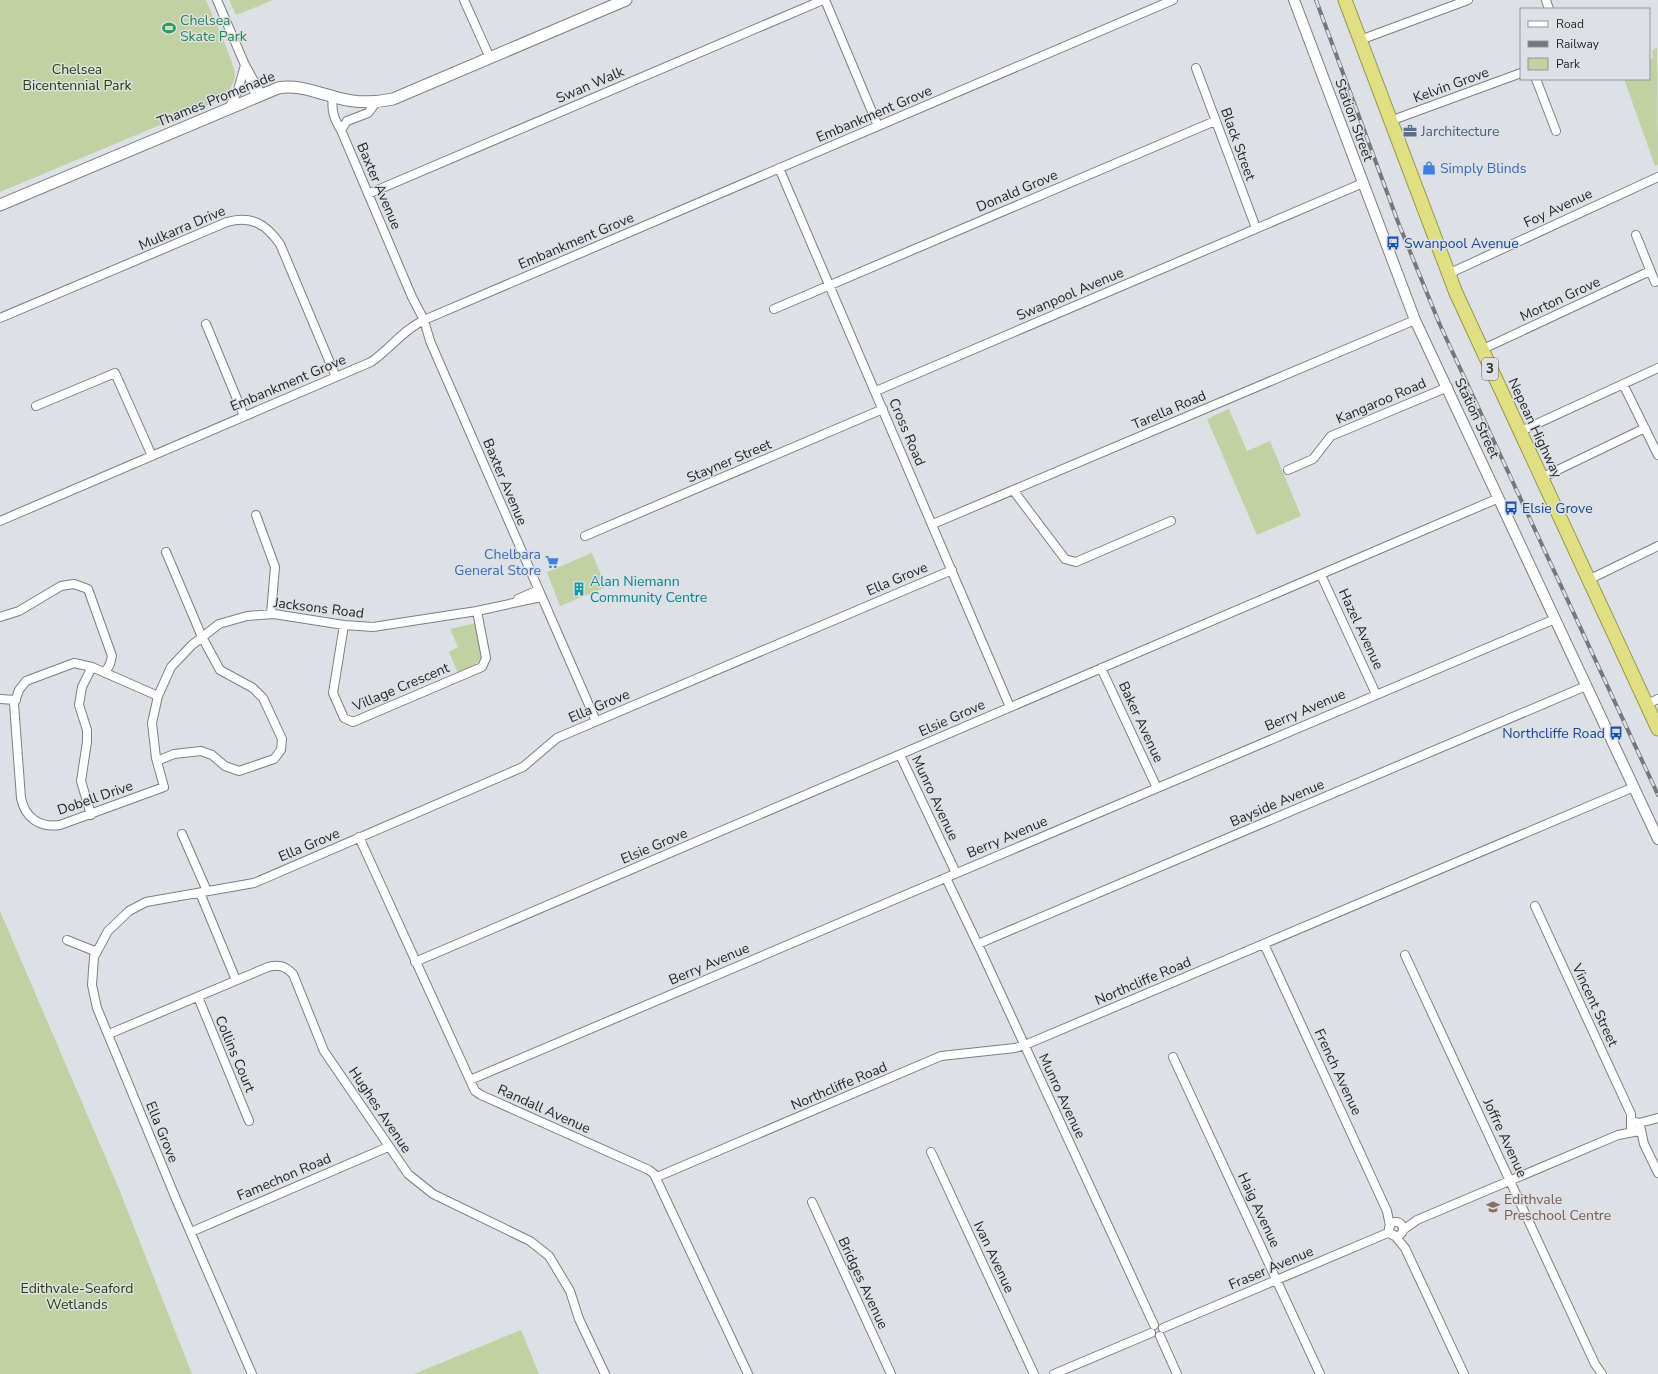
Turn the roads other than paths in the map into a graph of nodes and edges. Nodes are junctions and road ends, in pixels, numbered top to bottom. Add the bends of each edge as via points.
1 (217, 0) edge
2 (464, 0) edge
3 (626, 0) edge
4 (824, 0) edge
5 (1173, 0) edge
6 (1294, 0) edge
7 (1345, 0) edge
8 (1468, 0) edge
9 (1360, 40) junction
10 (490, 58) junction
11 (245, 65) junction
12 (1196, 68) dead end
13 (1520, 73) edge
14 (1536, 80) edge
15 (258, 95) junction
16 (336, 98) junction
17 (377, 101) junction
18 (229, 108) junction
19 (1215, 121) junction
20 (1390, 121) junction
21 (878, 126) junction
22 (340, 130) junction
23 (1556, 131) dead end
24 (779, 168) junction
25 (1658, 177) edge
26 (1363, 183) junction
27 (368, 194) junction
28 (0, 205) edge
29 (1256, 228) junction
30 (1636, 235) dead end
31 (1650, 271) junction
32 (1448, 274) junction
33 (1655, 282) dead end
34 (830, 285) junction
35 (774, 309) dead end
36 (0, 318) edge
37 (1415, 320) junction
38 (422, 321) junction
39 (206, 324) dead end
40 (1481, 350) junction
41 (1658, 368) edge
42 (336, 377) junction
43 (1623, 384) junction
44 (1448, 387) junction
45 (876, 391) junction
46 (36, 406) dead end
47 (883, 409) junction
48 (244, 416) junction
49 (1645, 428) junction
50 (1519, 432) junction
51 (1658, 455) edge
52 (152, 456) junction
53 (1288, 470) dead end
54 (1541, 478) junction
55 (1013, 490) junction
56 (1499, 498) junction
57 (256, 515) dead end
58 (0, 521) edge
59 (1171, 521) dead end
60 (933, 524) junction
61 (585, 536) dead end
62 (1658, 546) edge
63 (166, 552) dead end
64 (952, 570) junction
65 (1321, 575) junction
66 (1588, 580) junction
67 (540, 594) junction
68 (477, 611) junction
69 (271, 614) junction
70 (0, 617) edge
71 (1555, 619) junction
72 (344, 625) junction
73 (202, 637) junction
74 (92, 667) junction
75 (1101, 668) junction
76 (105, 673) junction
77 (1586, 686) junction
78 (1376, 694) junction
79 (158, 696) junction
80 (0, 699) edge
81 (16, 700) junction
82 (1652, 702) edge
83 (1010, 707) junction
84 (596, 721) junction
85 (1658, 729) edge
86 (900, 755) junction
87 (157, 761) junction
88 (164, 787) joint
89 (1634, 787) junction
90 (1156, 788) junction
91 (91, 815) junction
92 (182, 834) dead end
93 (359, 837) junction
94 (1658, 839) edge
95 (956, 873) junction
96 (946, 878) junction
97 (203, 892) junction
98 (1535, 906) dead end
99 (67, 940) dead end
100 (978, 944) junction
101 (1264, 944) junction
102 (97, 952) junction
103 (1405, 955) dead end
104 (415, 962) junction
105 (236, 980) junction
106 (198, 997) junction
107 (109, 1034) junction
108 (1025, 1045) junction
109 (1173, 1057) dead end
110 (470, 1080) junction
111 (1654, 1120) edge
112 (249, 1121) dead end
113 (1636, 1127) junction
114 (388, 1147) junction
115 (931, 1152) dead end
116 (1658, 1173) edge
117 (657, 1177) junction
118 (1510, 1181) junction
119 (812, 1202) dead end
120 (1397, 1229) junction
121 (191, 1232) junction
122 (1277, 1280) junction
123 (1154, 1325) junction
124 (1161, 1332) junction
125 (1151, 1333) junction
126 (252, 1374) edge
127 (605, 1374) edge
128 (748, 1374) edge
129 (891, 1374) edge
130 (1034, 1374) edge
131 (1054, 1374) edge
132 (1177, 1374) edge
133 (1320, 1374) edge
134 (1464, 1374) edge
135 (1602, 1374) edge

1 - 11 street
2 - 10 street
3 - 10 main road, Thames Promenade
4 - 21 street
4 - 27 street, Swan Walk
5 - 21 street, Embankment Grove
6 - 26 street, Station Street
7 - 9 highway, Nepean Highway / 3
8 - 9 street
9 - 20 highway, Nepean Highway / 3
10 - 17 main road, Thames Promenade via 400,96
11 - 15 street via 249,81
11 - 18 street via 242,80
12 - 19 street, Black Street
13 - 20 street, Kelvin Grove
14 - 23 street
15 - 16 main road, Thames Promenade via 278,88 292,87
15 - 18 main road, Thames Promenade
16 - 17 main road, Thames Promenade via 355,102
16 - 22 street, Baxter Avenue via 333,115
17 - 22 street, Baxter Avenue via 368,112 346,122
18 - 28 main road, Thames Promenade
19 - 29 street, Black Street
19 - 34 street, Donald Grove
20 - 32 highway, Nepean Highway / 3
21 - 24 street, Embankment Grove
22 - 27 street, Baxter Avenue
24 - 34 street, Cross Road
24 - 38 street, Embankment Grove
25 - 32 street, Foy Avenue
26 - 29 street, Swanpool Avenue
26 - 37 street, Station Street
27 - 38 street, Baxter Avenue
29 - 45 street, Swanpool Avenue
30 - 31 street
31 - 33 street
31 - 40 street, Morton Grove
32 - 40 highway, Nepean Highway / 3
34 - 35 street, Donald Grove
34 - 45 street, Cross Road
36 - 42 street, Mulkarra Drive via 227,222 248,219 272,232 280,244
37 - 44 street, Station Street
37 - 55 street, Tarella Road
38 - 42 street, Embankment Grove via 410,327 382,355
38 - 67 street, Baxter Avenue
39 - 48 street
40 - 50 highway, Nepean Highway / 3
41 - 43 street
42 - 48 street, Embankment Grove
43 - 49 street
43 - 50 street
44 - 53 street, Kangaroo Road via 1332,436 1313,459
44 - 56 street, Station Street
45 - 47 street, Cross Road
46 - 52 street via 115,373
47 - 60 street, Cross Road
47 - 61 street, Stayner Street
48 - 52 street, Embankment Grove
49 - 51 street
49 - 54 street
50 - 54 highway, Nepean Highway / 3
52 - 58 street, Embankment Grove
54 - 66 highway, Nepean Highway / 3
55 - 59 street via 1065,559 1076,562
55 - 60 street, Tarella Road
56 - 65 street, Elsie Grove
56 - 71 street, Station Street
57 - 69 street via 275,567
60 - 64 street, Cross Road
62 - 66 street
63 - 73 street
64 - 83 street, Cross Road
64 - 84 street, Ella Grove
65 - 75 street, Elsie Grove
65 - 78 street, Hazel Avenue
66 - 82 highway, Nepean Highway / 3
67 - 68 street, Jacksons Road
67 - 84 street, Baxter Avenue
68 - 72 street, Jacksons Road via 373,627
68 - 72 street, Village Crescent via 486,658 482,666 353,722 344,718 333,693
69 - 72 street, Jacksons Road
69 - 73 street, Jacksons Road via 248,616 219,624
70 - 76 street via 19,611 61,586 74,584 88,589 112,656
71 - 77 street, Station Street
71 - 78 street, Berry Avenue
73 - 79 street, Jacksons Road via 171,667
73 - 87 street via 220,670 253,688 263,698 282,739 281,750 274,759 239,771 225,766 212,755 201,752 174,754
74 - 76 street, Dobell Drive
74 - 81 street, Dobell Drive via 74,663 26,682 19,690
74 - 91 street via 82,687 79,705 87,730 81,781
75 - 83 street, Elsie Grove
75 - 90 street, Baker Avenue
76 - 79 street, Dobell Drive
77 - 89 street, Station Street
77 - 100 street, Bayside Avenue
78 - 90 street, Berry Avenue
79 - 87 street, Jacksons Road via 152,723
80 - 81 street
81 - 91 street, Dobell Drive via 14,704 20,795 26,812 36,822 50,826
82 - 85 highway, Nepean Highway / 3
83 - 86 street, Elsie Grove
84 - 93 street, Ella Grove via 556,738 523,767
86 - 95 street, Munro Avenue
86 - 104 street, Elsie Grove
87 - 88 street, Jacksons Road
88 - 91 street, Dobell Drive
89 - 94 street, Station Street
89 - 101 street, Northcliffe Road
90 - 95 street, Berry Avenue
92 - 97 street
93 - 97 street, Ella Grove via 254,883
93 - 104 street, Randall Avenue
95 - 96 street, Berry Avenue
96 - 100 street, Munro Avenue
96 - 110 street, Berry Avenue
97 - 102 street, Ella Grove via 146,902 129,911 108,931
97 - 105 street
98 - 113 street, Vincent Street
99 - 102 street
100 - 108 street, Munro Avenue
101 - 108 street, Northcliffe Road
101 - 120 street, French Avenue
102 - 107 street, Ella Grove via 94,957 92,985 97,1008
103 - 118 street, Joffre Avenue
104 - 110 street, Randall Avenue
105 - 106 street, Hughes Avenue
105 - 114 street, Hughes Avenue via 276,965 283,966 293,974 324,1051
106 - 107 street, Hughes Avenue
106 - 112 street, Collins Court
107 - 121 street, Ella Grove via 153,1146
108 - 117 street, Northcliffe Road via 941,1056
108 - 123 street, Munro Avenue
109 - 122 street, Haig Avenue
110 - 117 street, Randall Avenue via 475,1091 481,1095 649,1170
111 - 113 street
113 - 116 street, Vincent Street
113 - 118 street, Fraser Avenue
114 - 121 street, Famechon Road
114 - 127 street, Hughes Avenue via 408,1174 433,1194 530,1241 549,1256 570,1291 579,1319
115 - 130 street, Ivan Avenue
117 - 128 street
118 - 120 street, Fraser Avenue
118 - 135 street, Joffre Avenue
119 - 129 street, Bridges Avenue
120 - 122 street, Fraser Avenue
120 - 134 street, French Avenue
121 - 126 street, Ella Grove
122 - 124 street, Fraser Avenue
122 - 133 street, Haig Avenue
123 - 124 street via 1160,1325
123 - 125 street
124 - 125 street via 1155,1337
124 - 132 street
125 - 131 street

